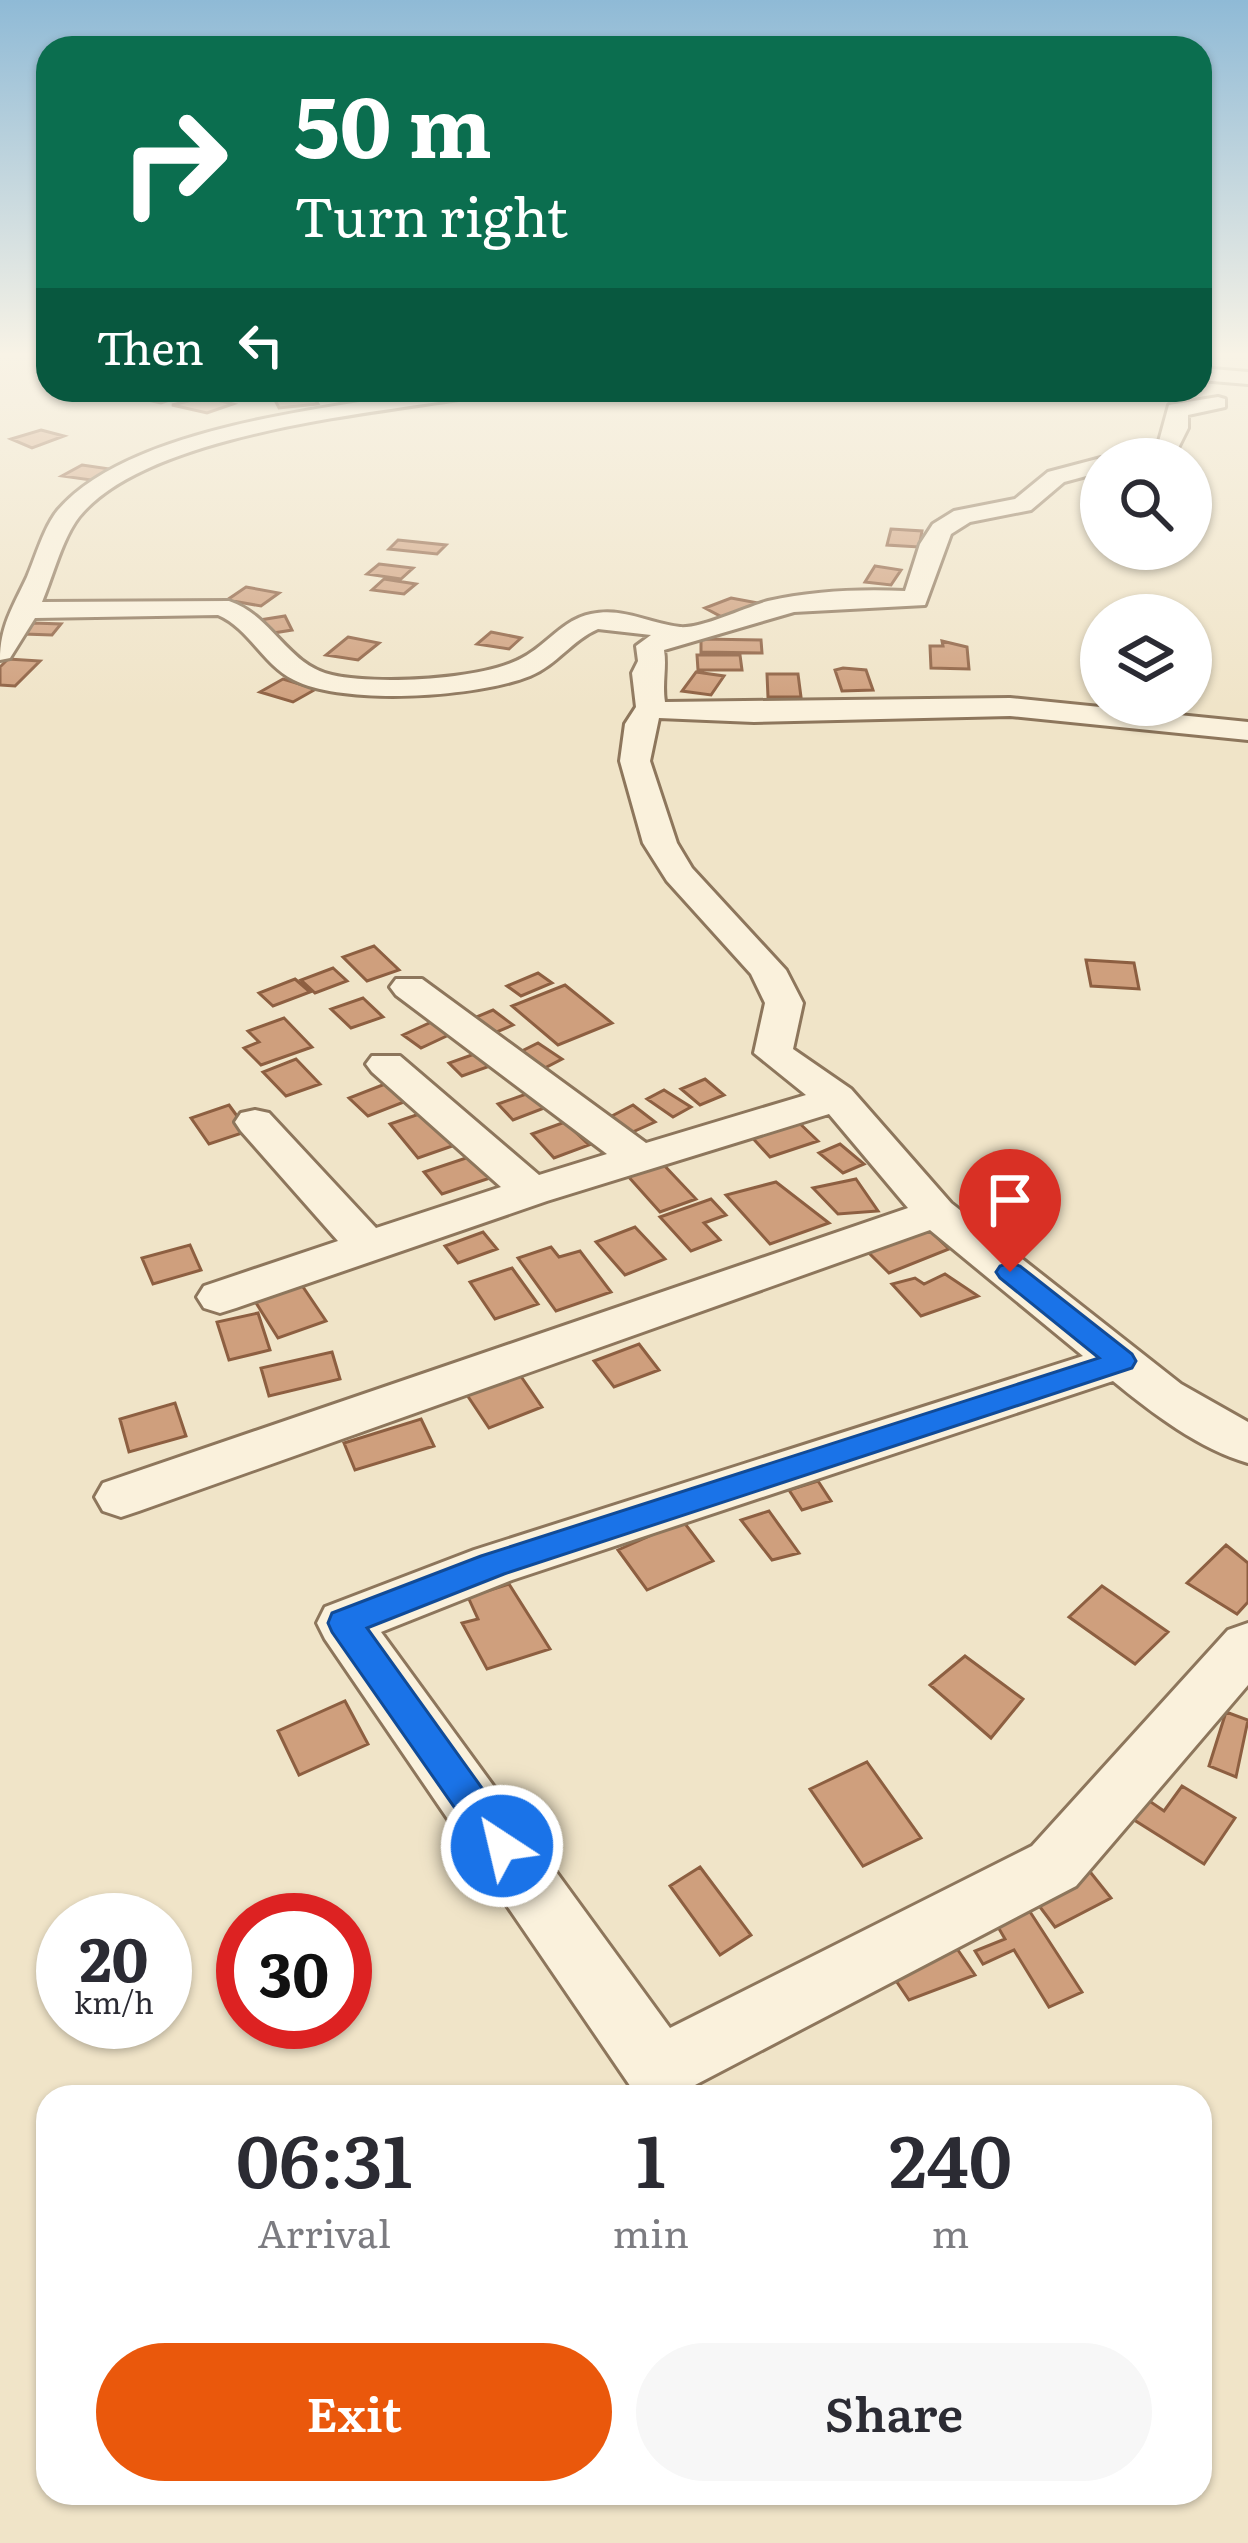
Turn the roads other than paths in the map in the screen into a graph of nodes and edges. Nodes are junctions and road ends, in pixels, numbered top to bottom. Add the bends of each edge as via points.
1 (128, 472) edge
2 (1076, 472) edge
3 (22, 610) junction
4 (670, 636) junction
5 (0, 652) edge
6 (651, 707) junction
7 (1248, 730) edge
8 (409, 986) dead end
9 (386, 1064) dead end
10 (837, 1098) junction
11 (255, 1122) dead end
12 (638, 1157) junction
13 (532, 1191) junction
14 (936, 1213) junction
15 (366, 1244) junction
16 (220, 1297) dead end
17 (1121, 1361) junction
18 (1248, 1445) edge
19 (121, 1497) dead end
20 (1248, 1646) edge

1 - 3 street via 67,515
2 - 4 street via 1056,477 1023,505 963,515 942,530 916,599 851,596
3 - 4 street via 239,611 296,670 394,690 521,670 567,632 599,620
3 - 5 street
4 - 6 street via 650,646
6 - 7 street via 708,714 1008,706
6 - 10 street via 635,761 660,844 768,970 784,1003 773,1053
8 - 12 street
9 - 13 street
10 - 12 street
10 - 14 street
11 - 15 street
12 - 13 street
13 - 15 street
14 - 17 street
14 - 19 street
15 - 16 street
17 - 18 street
17 - 20 street via 493,1565 344,1623 659,2069 1054,1866

